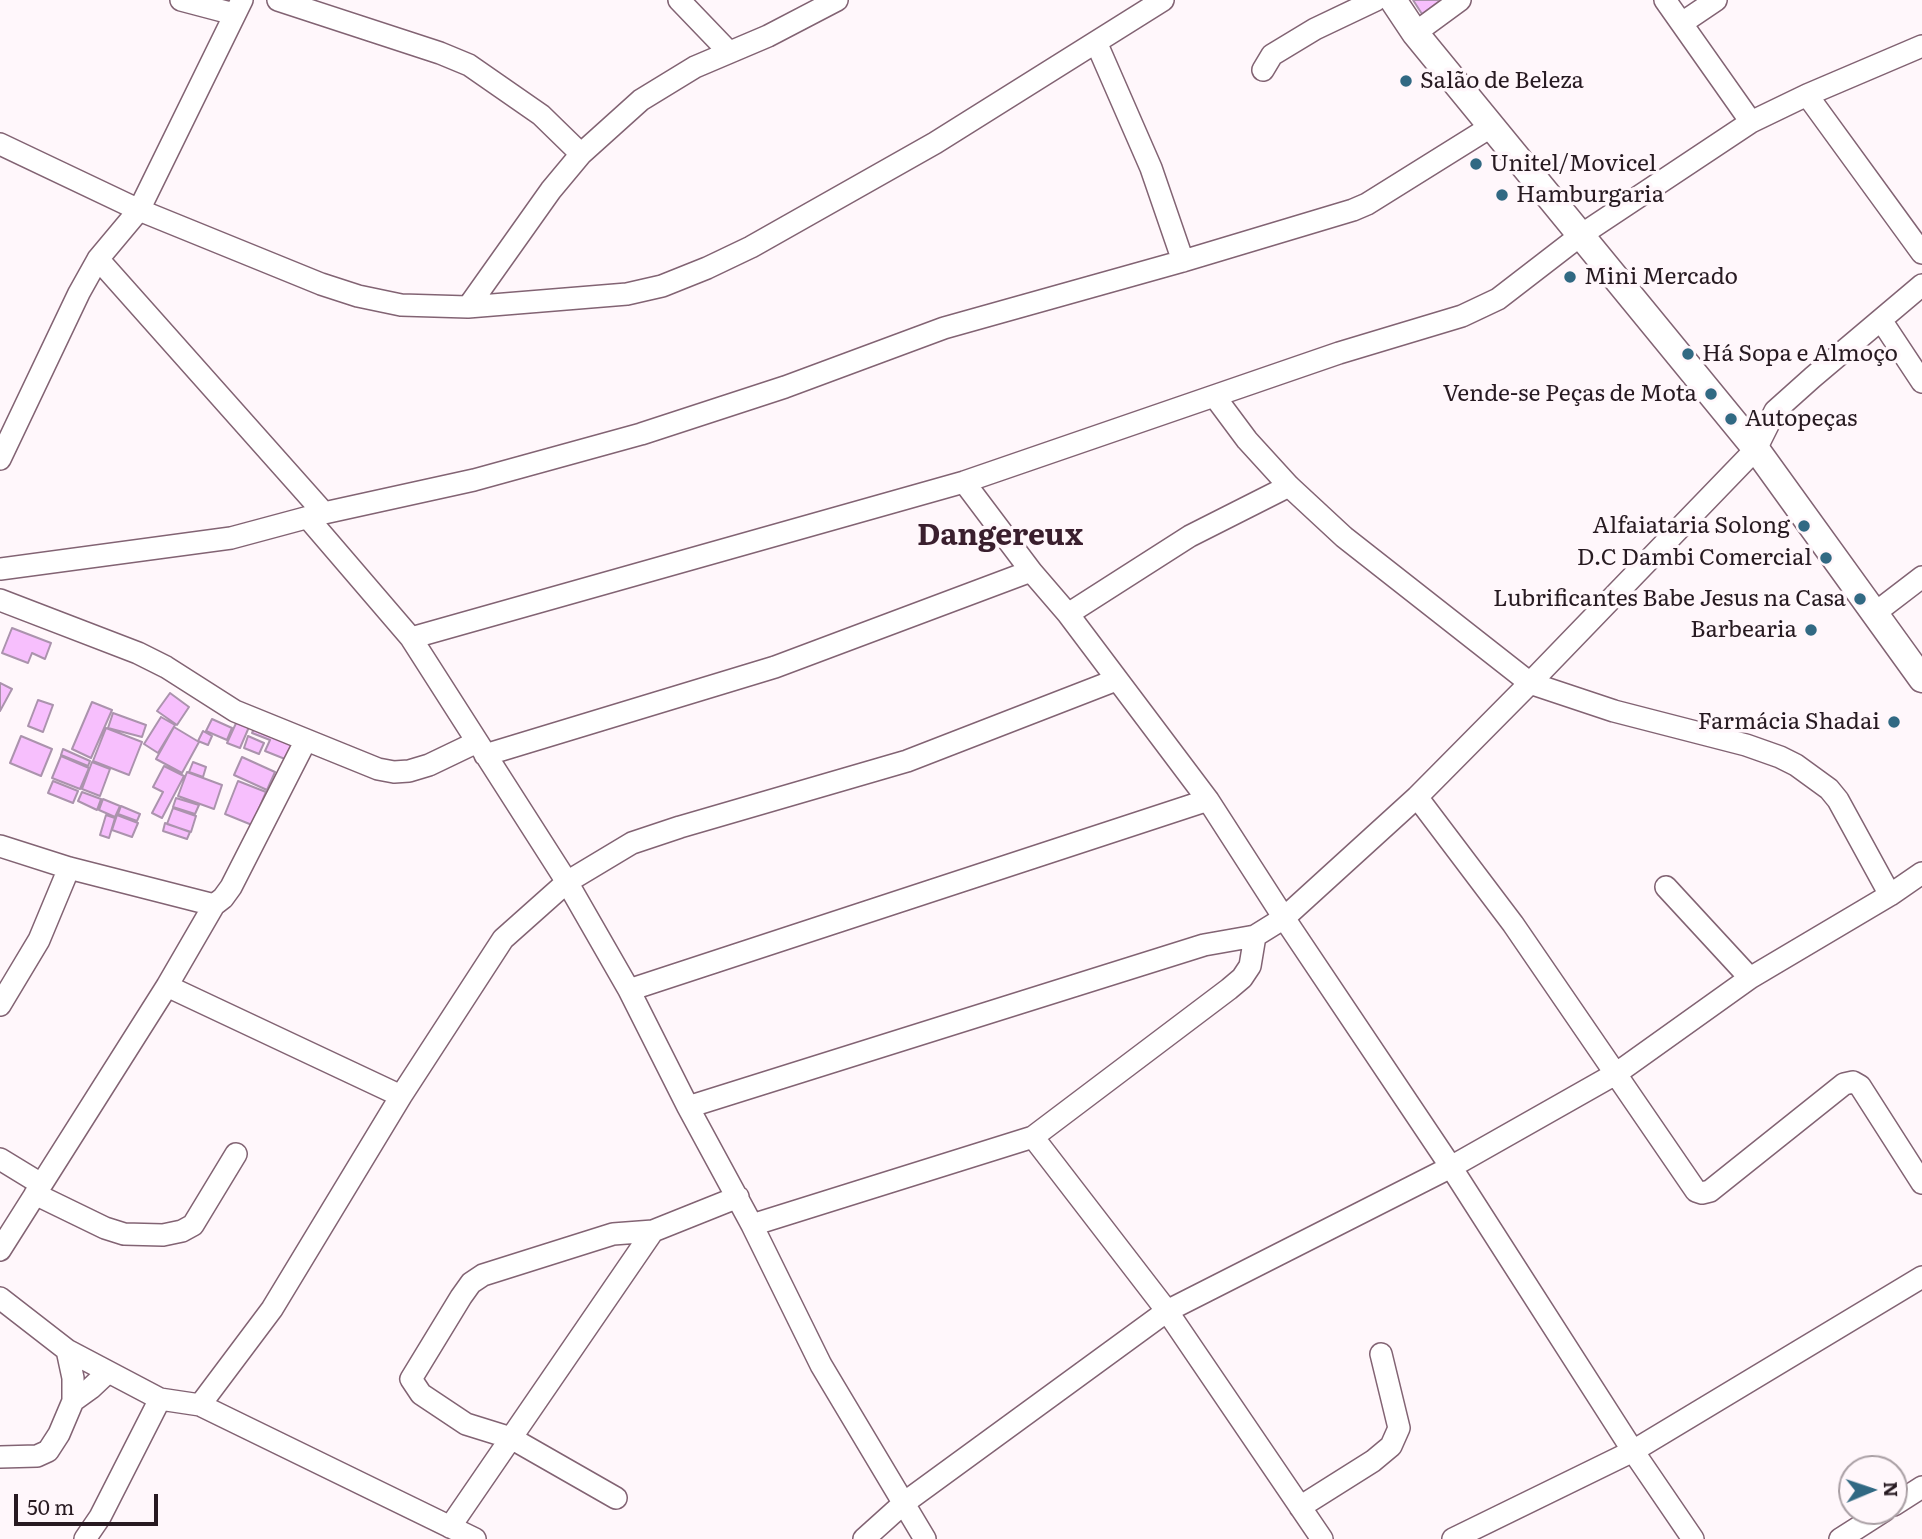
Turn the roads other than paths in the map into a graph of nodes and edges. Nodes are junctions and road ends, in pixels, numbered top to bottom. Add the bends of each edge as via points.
1 (181, 0) edge
2 (278, 0) edge
3 (838, 0) edge
4 (1163, 0) edge
5 (1376, 0) edge
6 (1393, 0) edge
7 (1460, 0) edge
8 (1665, 0) edge
9 (1716, 0) edge
10 (686, 2) edge
11 (238, 7) edge
12 (1682, 23) junction
13 (1415, 33) junction
14 (1096, 42) junction
15 (1922, 46) edge
16 (728, 51) junction
17 (1263, 70) dead end
18 (1807, 95) junction
19 (1751, 122) junction
20 (1492, 126) junction
21 (0, 144) edge
22 (581, 154) junction
23 (139, 209) junction
24 (1581, 235) junction
25 (1922, 253) edge
26 (98, 259) junction
27 (1183, 261) junction
28 (1922, 285) edge
29 (468, 307) junction
30 (1881, 320) junction
31 (1922, 383) edge
32 (1215, 397) junction
33 (9, 414) edge
34 (1756, 449) junction
35 (0, 459) edge
36 (964, 482) junction
37 (1289, 486) junction
38 (316, 515) junction
39 (0, 569) edge
40 (1031, 571) junction
41 (1922, 577) edge
42 (0, 600) edge
43 (1875, 613) junction
44 (1068, 614) junction
45 (411, 638) junction
46 (1922, 679) edge
47 (1116, 680) junction
48 (1530, 683) junction
49 (306, 740) junction
50 (481, 749) junction
51 (1417, 797) junction
52 (1208, 800) junction
53 (0, 846) edge
54 (69, 868) junction
55 (1922, 873) edge
56 (567, 882) junction
57 (1666, 887) dead end
58 (1890, 895) junction
59 (214, 905) junction
60 (1284, 918) junction
61 (1255, 936) junction
62 (1750, 978) junction
63 (167, 986) junction
64 (629, 990) junction
65 (0, 1004) edge
66 (1617, 1073) junction
67 (401, 1096) junction
68 (688, 1107) junction
69 (1033, 1137) junction
70 (236, 1154) dead end
71 (0, 1159) edge
72 (1451, 1167) junction
73 (1922, 1183) edge
74 (38, 1189) junction
75 (738, 1198) junction
76 (752, 1225) junction
77 (653, 1231) junction
78 (0, 1250) edge
79 (1922, 1278) edge
80 (0, 1298) edge
81 (1167, 1311) junction
82 (66, 1350) junction
83 (1381, 1354) dead end
84 (108, 1372) junction
85 (160, 1399) junction
86 (73, 1401) junction
87 (200, 1405) junction
88 (511, 1438) junction
89 (1633, 1451) junction
90 (0, 1457) edge
91 (616, 1498) dead end
92 (904, 1503) junction
93 (1300, 1507) junction
94 (1862, 1525) edge
95 (450, 1527) junction
96 (85, 1539) edge
97 (475, 1539) edge
98 (864, 1539) edge
99 (925, 1539) edge
100 (1322, 1539) edge
101 (1453, 1539) edge
102 (1693, 1539) edge
103 (1840, 1539) edge

1 - 11 street
2 - 22 street via 469,65 541,116
3 - 16 street
4 - 14 street
5 - 17 street via 1272,55
6 - 13 main road
7 - 13 street
8 - 12 street
9 - 12 street
10 - 16 street
11 - 23 street
12 - 19 street
13 - 20 main road
14 - 27 street via 1151,168
14 - 29 street via 935,143 708,268 627,294
15 - 18 street
16 - 22 street via 640,100
18 - 19 street
18 - 25 street
19 - 24 street
20 - 24 main road
20 - 27 street via 1367,204
21 - 23 street
22 - 29 street
23 - 26 street
23 - 29 street via 358,296 401,305
24 - 32 street via 1481,308
24 - 34 main road
26 - 33 street
26 - 38 street
27 - 38 street via 944,328 641,434 474,480
28 - 30 street
30 - 31 street
30 - 34 street via 1775,411
32 - 36 street
32 - 37 street
33 - 35 street
34 - 43 main road
34 - 48 street
36 - 40 street
36 - 45 street
37 - 44 street via 1190,536
37 - 48 street via 1344,537
38 - 39 street via 231,538
38 - 45 street
40 - 44 street
40 - 50 street via 775,667
41 - 43 street
42 - 49 street via 138,653 235,711
43 - 46 main road
44 - 47 street
45 - 50 street
47 - 52 street
47 - 56 street via 907,761 632,844
48 - 51 street
48 - 58 street via 1796,765 1838,800
49 - 50 street via 394,772
49 - 59 street via 231,887
50 - 56 street
51 - 60 street
51 - 66 street
52 - 60 street
52 - 64 street
53 - 54 street
54 - 59 street
54 - 65 street via 39,940
55 - 58 street
56 - 64 street
56 - 67 street via 503,939
57 - 62 street
58 - 62 street
59 - 63 street
60 - 61 street
60 - 72 street
61 - 68 street via 1204,945
61 - 69 street via 1250,966 1242,978
62 - 66 street
63 - 67 street
63 - 74 street
64 - 68 street
66 - 72 street
66 - 73 street via 1693,1187 1702,1193 1844,1084 1853,1082 1860,1086
67 - 87 street via 272,1309
68 - 75 street
69 - 76 street
69 - 81 street
70 - 74 street via 193,1225 163,1235 124,1234 105,1228
71 - 74 street
72 - 81 street
72 - 89 street
74 - 78 street
75 - 76 street
75 - 77 street
76 - 92 street via 821,1365
77 - 88 street
77 - 88 street via 613,1234 483,1275 461,1297 411,1379 421,1394 466,1424
79 - 89 street
80 - 82 street
81 - 92 street
81 - 93 street
82 - 84 street
82 - 86 street
83 - 93 street via 1399,1428 1391,1446
84 - 85 street
84 - 86 street
85 - 87 street
85 - 96 street
86 - 90 street via 48,1451 37,1456
87 - 95 street
88 - 91 street
88 - 95 street
89 - 101 street
89 - 102 street
92 - 98 street
92 - 99 street
93 - 100 street
94 - 103 street
95 - 97 street

